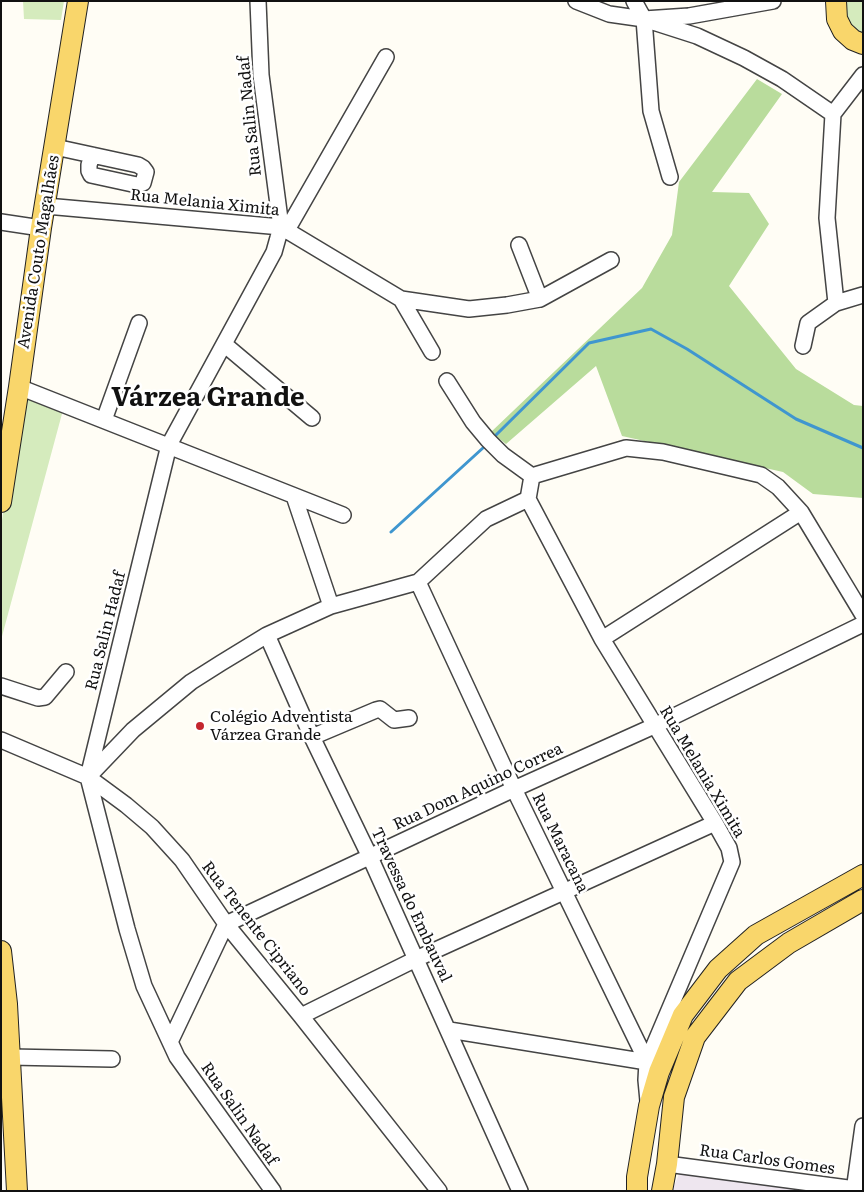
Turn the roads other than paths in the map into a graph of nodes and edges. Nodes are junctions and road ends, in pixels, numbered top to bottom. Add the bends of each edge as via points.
1 (78, 1) edge
2 (258, 1) edge
3 (576, 1) edge
4 (634, 1) edge
5 (773, 1) edge
6 (836, 1) edge
7 (744, 4) edge
8 (644, 19) junction
9 (863, 44) edge
10 (386, 57) dead end
11 (863, 75) edge
12 (833, 114) junction
13 (55, 147) junction
14 (92, 155) dead end
15 (670, 177) dead end
16 (46, 206) junction
17 (1, 222) edge
18 (41, 228) junction
19 (284, 228) junction
20 (519, 245) dead end
21 (611, 260) dead end
22 (863, 295) edge
23 (401, 299) junction
24 (540, 299) junction
25 (836, 303) junction
26 (139, 322) dead end
27 (224, 344) junction
28 (804, 346) dead end
29 (432, 352) dead end
30 (447, 381) dead end
31 (19, 387) junction
32 (312, 418) dead end
33 (104, 420) junction
34 (7, 426) edge
35 (169, 445) junction
36 (532, 476) junction
37 (294, 496) junction
38 (528, 499) junction
39 (1, 502) edge
40 (801, 512) junction
41 (342, 515) dead end
42 (418, 582) junction
43 (331, 606) junction
44 (863, 615) edge
45 (863, 624) edge
46 (267, 635) junction
47 (602, 639) junction
48 (66, 672) dead end
49 (1, 686) edge
50 (409, 718) dead end
51 (654, 726) junction
52 (312, 737) junction
53 (1, 740) edge
54 (88, 777) junction
55 (514, 788) junction
56 (716, 823) junction
57 (370, 857) junction
58 (863, 875) edge
59 (565, 892) junction
60 (863, 900) edge
61 (226, 924) junction
62 (1, 952) edge
63 (416, 959) junction
64 (301, 1016) junction
65 (449, 1030) junction
66 (170, 1042) junction
67 (10, 1057) junction
68 (177, 1057) joint
69 (112, 1059) dead end
70 (647, 1062) junction
71 (6, 1082) edge
72 (649, 1106) junction
73 (863, 1126) edge
74 (668, 1164) junction
75 (635, 1186) edge
76 (857, 1190) edge
77 (17, 1191) edge
78 (273, 1191) edge
79 (439, 1191) edge
80 (520, 1191) edge
81 (662, 1191) edge

1 - 13 main road, Avenida Couto Magalhães
2 - 19 street, Rua Salin Nadaf via 261,75
3 - 8 street via 609,14
4 - 8 street
5 - 7 street
6 - 9 main road via 837,19 843,31
7 - 8 street via 689,16
8 - 12 street via 697,36 744,58
8 - 15 street via 651,111
10 - 19 street
11 - 12 street
12 - 25 street via 827,218
13 - 14 street
13 - 16 main road, Avenida Couto Magalhães
16 - 18 main road, Avenida Couto Magalhães
16 - 19 street, Rua Melania Ximita
17 - 18 street
18 - 31 main road, Avenida Couto Magalhães
19 - 23 street, Rua Melania Ximita
19 - 27 street, Rua Salin Hadaf
20 - 24 street
21 - 24 street
22 - 25 street
23 - 24 street via 470,309
23 - 29 street, Rua Melania Ximita
25 - 28 street via 808,323
26 - 33 street
27 - 32 street
27 - 35 street, Rua Salin Hadaf
30 - 36 street via 488,440
31 - 33 street
31 - 34 main road, Avenida Couto Magalhães
33 - 35 street
34 - 39 main road, Avenida Couto Magalhães
35 - 37 street
35 - 54 street, Rua Salin Hadaf
36 - 38 street
36 - 40 street via 626,448 648,449 761,475 778,487
37 - 41 street
37 - 43 street
38 - 42 street via 486,519
38 - 47 street, Rua Melania Ximita
40 - 44 street
40 - 47 street
42 - 43 street
42 - 55 street, Rua Maracana
43 - 46 street
45 - 51 street, Rua Dom Aquino Correa
46 - 52 street, Travessa do Embauval
46 - 54 street via 191,682 133,730
47 - 51 street, Rua Melania Ximita
48 - 49 street via 45,697 38,698
50 - 52 street via 394,720 380,709
51 - 55 street, Rua Dom Aquino Correa
51 - 56 street, Rua Melania Ximita
52 - 57 street, Travessa do Embauval
53 - 54 street, Rua Tenente Cipriano
54 - 61 street, Rua Tenente Cipriano via 152,827 182,860
54 - 66 street, Rua Salin Hadaf via 144,986
55 - 57 street, Rua Dom Aquino Correa
55 - 59 street, Rua Maracana
56 - 59 street
56 - 70 street, Rua Melania Ximita via 729,848 732,862
57 - 61 street, Rua Dom Aquino Correa
57 - 63 street, Travessa do Embauval
58 - 72 main road via 756,935 718,969 683,1015 659,1072
59 - 63 street
59 - 70 street, Rua Maracana
60 - 74 main road via 789,943 738,981 695,1037 674,1098
61 - 64 street, Rua Tenente Cipriano
61 - 66 street
62 - 67 main road
63 - 64 street
63 - 65 street, Travessa do Embauval
64 - 79 street, Rua Tenente Cipriano
65 - 70 street
65 - 80 street, Travessa do Embauval
66 - 68 street, Rua Salin Hadaf
67 - 69 street
67 - 71 main road
68 - 78 street, Rua Salin Nadaf
70 - 72 street, Rua Melania Ximita via 646,1096
71 - 77 main road
72 - 75 main road
73 - 76 street
74 - 75 main road via 656,1161 644,1164
74 - 76 street, Rua Carlos Gomes
74 - 81 main road

